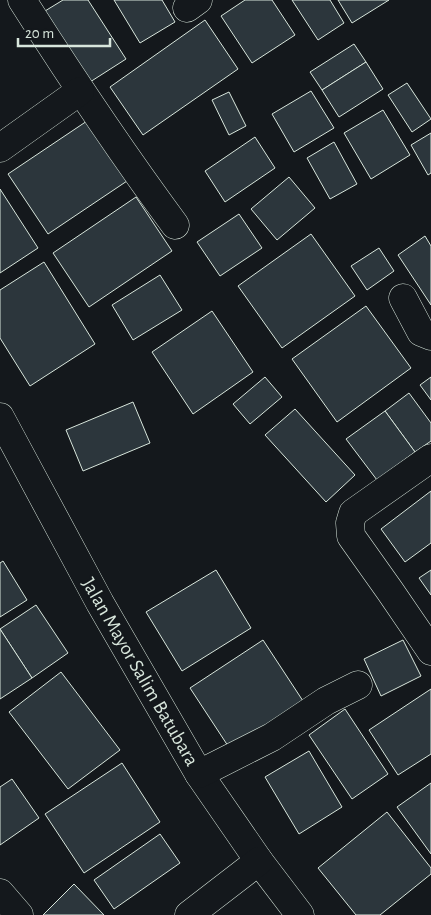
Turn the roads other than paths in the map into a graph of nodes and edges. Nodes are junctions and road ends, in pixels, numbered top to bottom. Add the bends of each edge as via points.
1 (22, 0) edge
2 (80, 91) junction
3 (0, 148) edge
4 (176, 225) dead end
5 (403, 298) dead end
6 (431, 336) edge
7 (0, 417) edge
8 (7, 447) edge
9 (431, 458) edge
10 (431, 651) edge
11 (358, 685) dead end
12 (198, 774) junction
13 (259, 861) junction
14 (0, 893) edge
15 (19, 915) edge
16 (189, 915) edge
17 (300, 915) edge

1 - 2 street
2 - 3 street
2 - 4 street
5 - 6 street via 421,332
7 - 8 street, Jalan Mayor Salim Batubara
8 - 12 street, Jalan Mayor Salim Batubara
9 - 10 street via 353,513 350,523 351,536
11 - 12 street via 326,701 272,737
12 - 13 street, Jalan Mayor Salim Batubara
13 - 16 street
13 - 17 street, Jalan Mayor Salim Batubara
14 - 15 street

